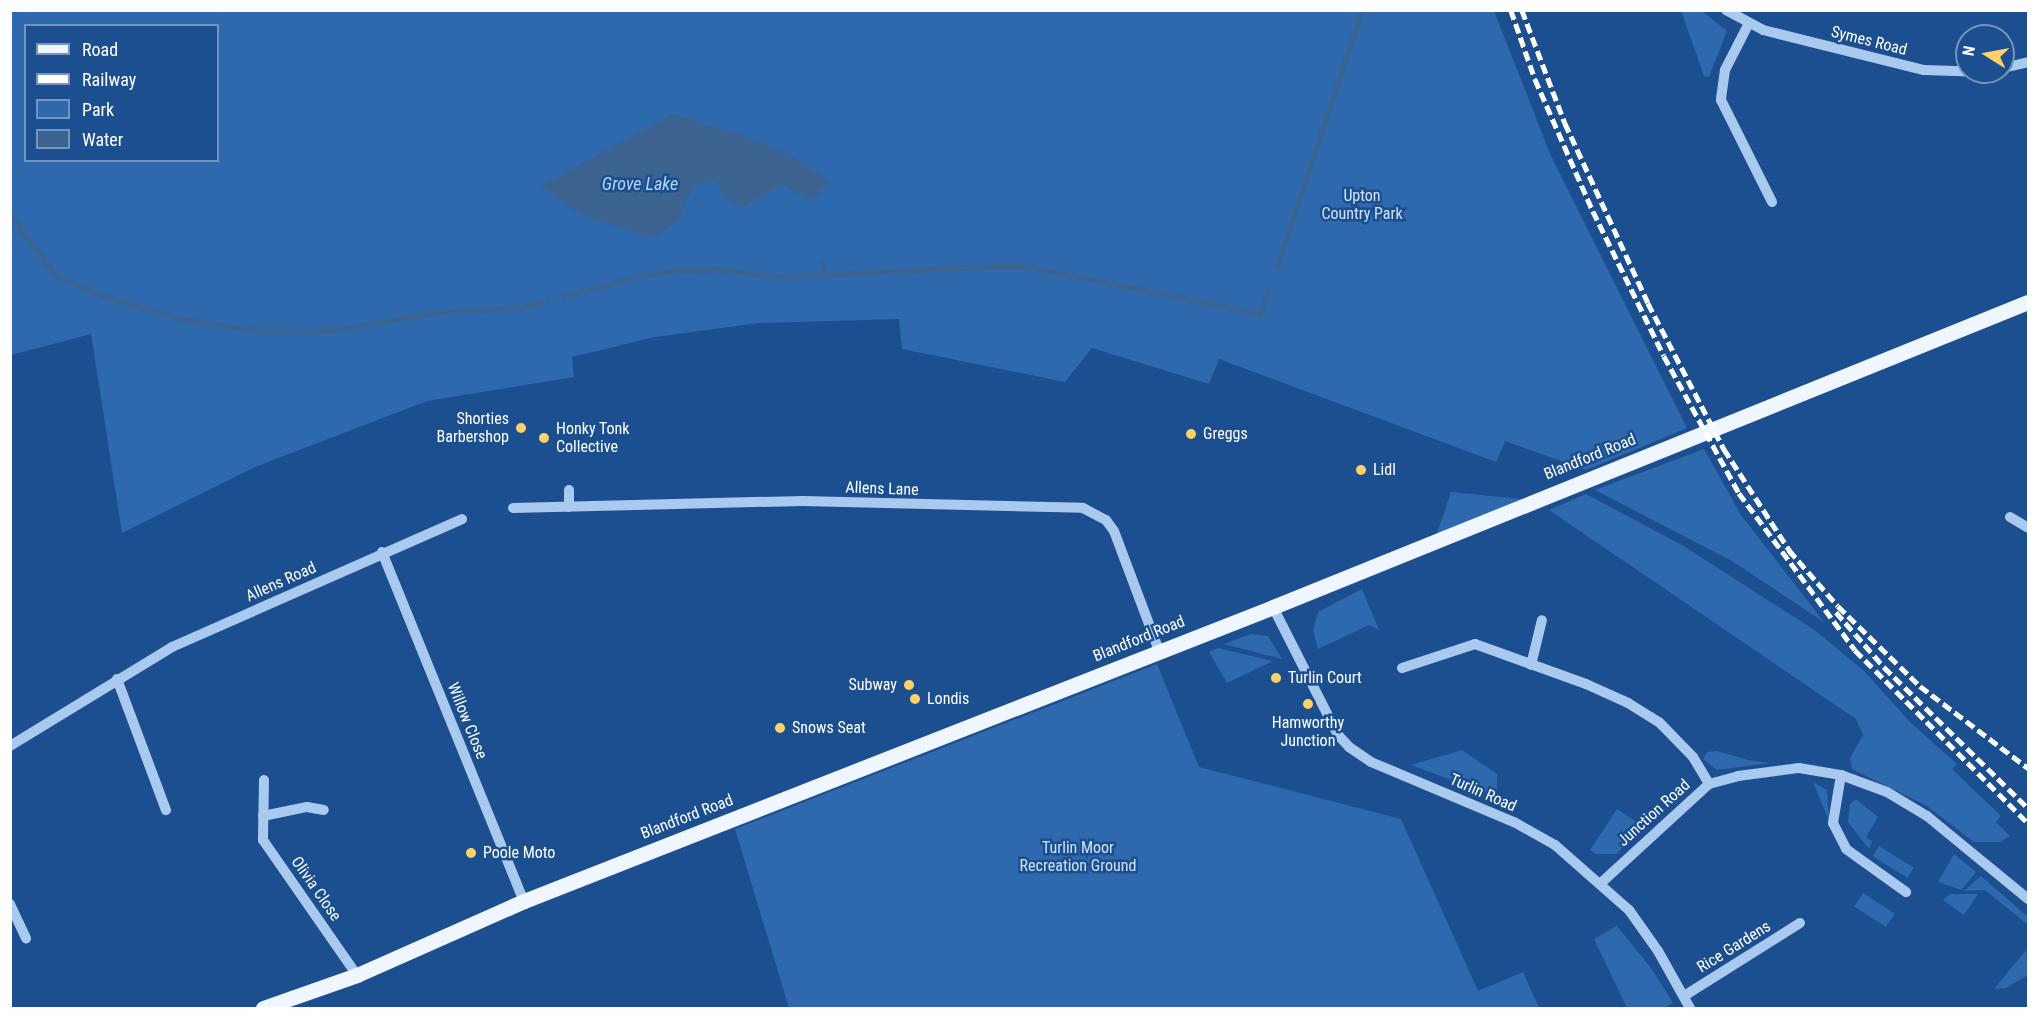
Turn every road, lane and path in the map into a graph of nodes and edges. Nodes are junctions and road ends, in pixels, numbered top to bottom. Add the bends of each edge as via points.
1 (1726, 10) edge
2 (1748, 25) junction
3 (1955, 71) edge
4 (1772, 202) dead end
5 (2028, 302) edge
6 (569, 490) dead end
7 (569, 507) junction
8 (513, 508) dead end
9 (2010, 517) dead end
10 (462, 519) dead end
11 (2028, 528) edge
12 (382, 552) junction
13 (1273, 607) junction
14 (1542, 620) dead end
15 (1159, 651) junction
16 (1531, 665) junction
17 (1402, 668) dead end
18 (117, 679) junction
19 (10, 746) edge
20 (1841, 775) junction
21 (264, 780) dead end
22 (1709, 784) junction
23 (166, 810) dead end
24 (324, 810) dead end
25 (263, 816) junction
26 (1600, 883) junction
27 (1906, 892) dead end
28 (2028, 899) edge
29 (524, 900) junction
30 (10, 904) edge
31 (1800, 923) dead end
32 (26, 939) dead end
33 (357, 975) junction
34 (1684, 996) junction
35 (263, 1008) edge
36 (1690, 1008) edge

1 - 2 street, Symes Road
2 - 3 street, Symes Road via 1924,70
2 - 4 street via 1725,70 1721,100
5 - 13 main road, Blandford Road
6 - 7 street
7 - 8 street, Allens Lane
7 - 15 street, Allens Lane via 804,501 1083,508 1106,520 1114,531
9 - 11 street
10 - 12 street, Allens Road
12 - 18 street, Allens Road via 172,647
12 - 29 street, Willow Close
13 - 15 main road, Blandford Road
13 - 26 street, Turlin Road via 1338,735 1349,747 1371,762 1514,822 1555,845
14 - 16 street
15 - 29 main road, Blandford Road
16 - 17 street via 1475,644
16 - 22 street via 1586,684 1645,712 1674,735
18 - 19 street, Allens Road
18 - 23 street
20 - 22 street, Junction Road via 1799,768
20 - 27 street via 1833,823 1846,849
20 - 28 street, Junction Road via 1887,792 1927,816
21 - 25 street, Olivia Close
22 - 26 street, Junction Road
24 - 25 street via 300,808
25 - 33 street, Olivia Close via 263,840
26 - 34 street, Turlin Road via 1629,910
29 - 33 main road, Blandford Road
30 - 32 street
31 - 34 street, Rice Gardens
33 - 35 main road, Blandford Road
34 - 36 street, Turlin Road

